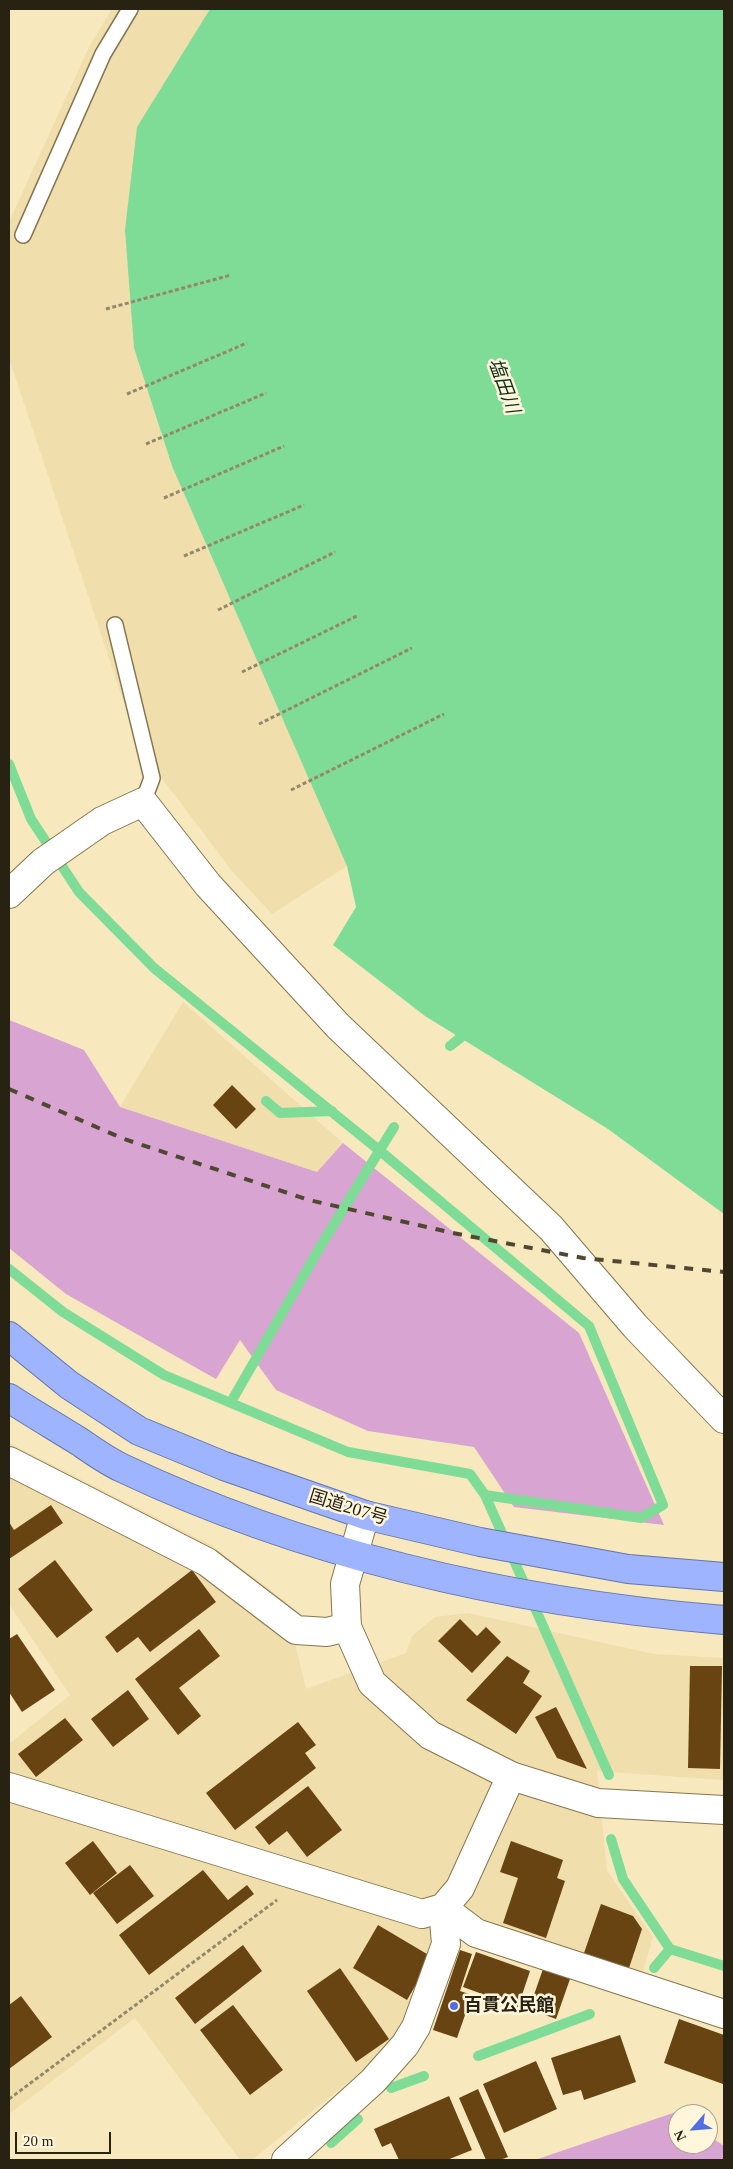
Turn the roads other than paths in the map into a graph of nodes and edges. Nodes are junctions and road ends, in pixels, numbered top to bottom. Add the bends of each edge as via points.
1 (130, 9) edge
2 (23, 235) dead end
3 (115, 625) dead end
4 (143, 802) junction
5 (9, 894) edge
6 (9, 1336) edge
7 (9, 1398) edge
8 (724, 1419) edge
9 (9, 1461) edge
10 (365, 1515) junction
11 (355, 1556) junction
12 (724, 1577) edge
13 (724, 1620) edge
14 (347, 1627) junction
15 (511, 1776) junction
16 (9, 1787) edge
17 (724, 1810) edge
18 (443, 1908) junction
19 (724, 2014) edge
20 (286, 2160) edge

1 - 2 lane via 102,54
3 - 4 lane via 152,778
4 - 5 street via 102,821 43,862
4 - 8 street via 208,885 338,1026 551,1228 636,1326
6 - 10 highway, 国道207号 via 69,1385 139,1431 224,1466
7 - 11 highway via 120,1467 225,1512
9 - 14 street via 207,1562 296,1630 327,1632
10 - 11 street
10 - 12 highway, 国道207号 via 480,1542 628,1569
11 - 13 highway via 473,1584 657,1615
11 - 14 street via 345,1584
14 - 15 street via 372,1683 430,1735
15 - 17 street via 598,1803
15 - 18 street via 460,1888
16 - 18 street via 422,1914
18 - 19 street via 476,1933
18 - 20 street via 446,1944 416,2027 405,2046 373,2081

